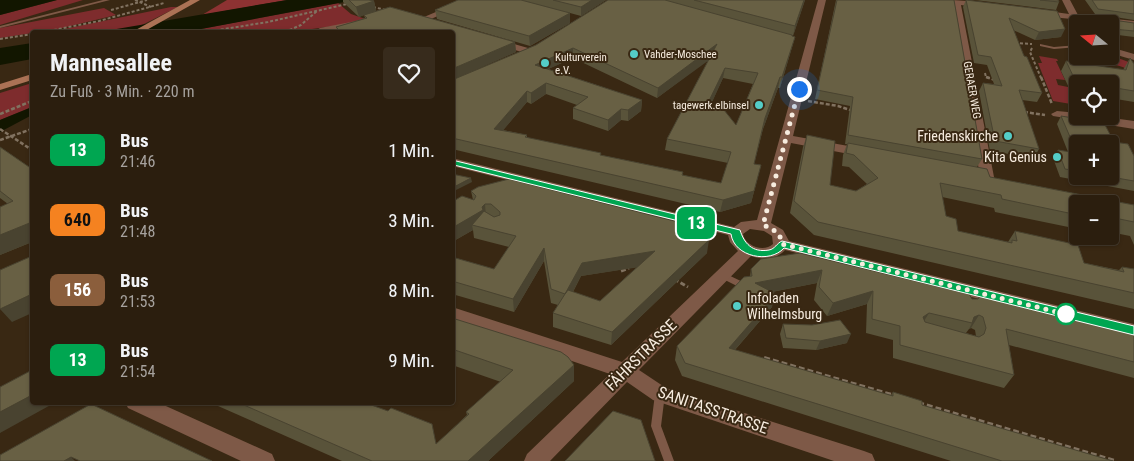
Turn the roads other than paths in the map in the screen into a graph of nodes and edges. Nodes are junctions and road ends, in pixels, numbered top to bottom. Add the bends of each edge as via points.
1 (108, 0) edge
2 (196, 0) edge
3 (470, 0) edge
4 (822, 0) edge
5 (939, 0) edge
6 (1066, 0) edge
7 (956, 2) junction
8 (997, 7) edge
9 (392, 11) edge
10 (1026, 11) edge
11 (1074, 15) edge
12 (1069, 19) edge
13 (368, 20) edge
14 (422, 20) junction
15 (1119, 23) edge
16 (1134, 24) edge
17 (440, 25) edge
18 (0, 27) edge
19 (141, 30) edge
20 (328, 30) edge
21 (487, 39) edge
22 (1042, 44) edge
23 (1069, 47) edge
24 (1119, 53) edge
25 (1134, 57) edge
26 (515, 59) edge
27 (30, 78) edge
28 (0, 87) edge
29 (1057, 114) road end
30 (1134, 125) edge
31 (786, 138) junction
32 (882, 157) edge
33 (455, 163) edge
34 (968, 173) edge
35 (508, 176) junction
36 (496, 185) edge
37 (763, 225) junction
38 (736, 232) junction
39 (782, 244) junction
40 (748, 250) junction
41 (722, 275) junction
42 (744, 286) edge
43 (455, 314) edge
44 (1134, 330) edge
45 (625, 371) junction
46 (660, 394) junction
47 (142, 405) edge
48 (264, 461) edge
49 (535, 461) edge
50 (669, 461) edge
51 (864, 461) edge

1 - 18 lane
2 - 19 main road
3 - 14 street
4 - 31 street via 806,44
5 - 7 street
6 - 11 street
7 - 8 street
7 - 34 street, GERAER WEG via 992,178
9 - 14 street
10 - 12 street
13 - 20 street
14 - 17 street
15 - 16 street
21 - 26 street via 536,50
22 - 23 lane via 1054,48
24 - 25 street
27 - 28 main road
29 - 30 street
31 - 32 street
31 - 37 street
33 - 35 street
35 - 36 street
35 - 38 street
37 - 38 street via 746,225
37 - 39 street via 778,233
38 - 40 street via 738,242
39 - 40 street via 770,254
39 - 44 street via 966,294
40 - 41 street, FÄHRSTRASSE
41 - 42 lane
41 - 45 street, FÄHRSTRASSE
43 - 45 street, SANITASSTRASSE
45 - 46 street, SANITASSTRASSE
45 - 49 street, FÄHRSTRASSE
46 - 50 lane via 656,426
46 - 51 street, SANITASSTRASSE
47 - 48 street

